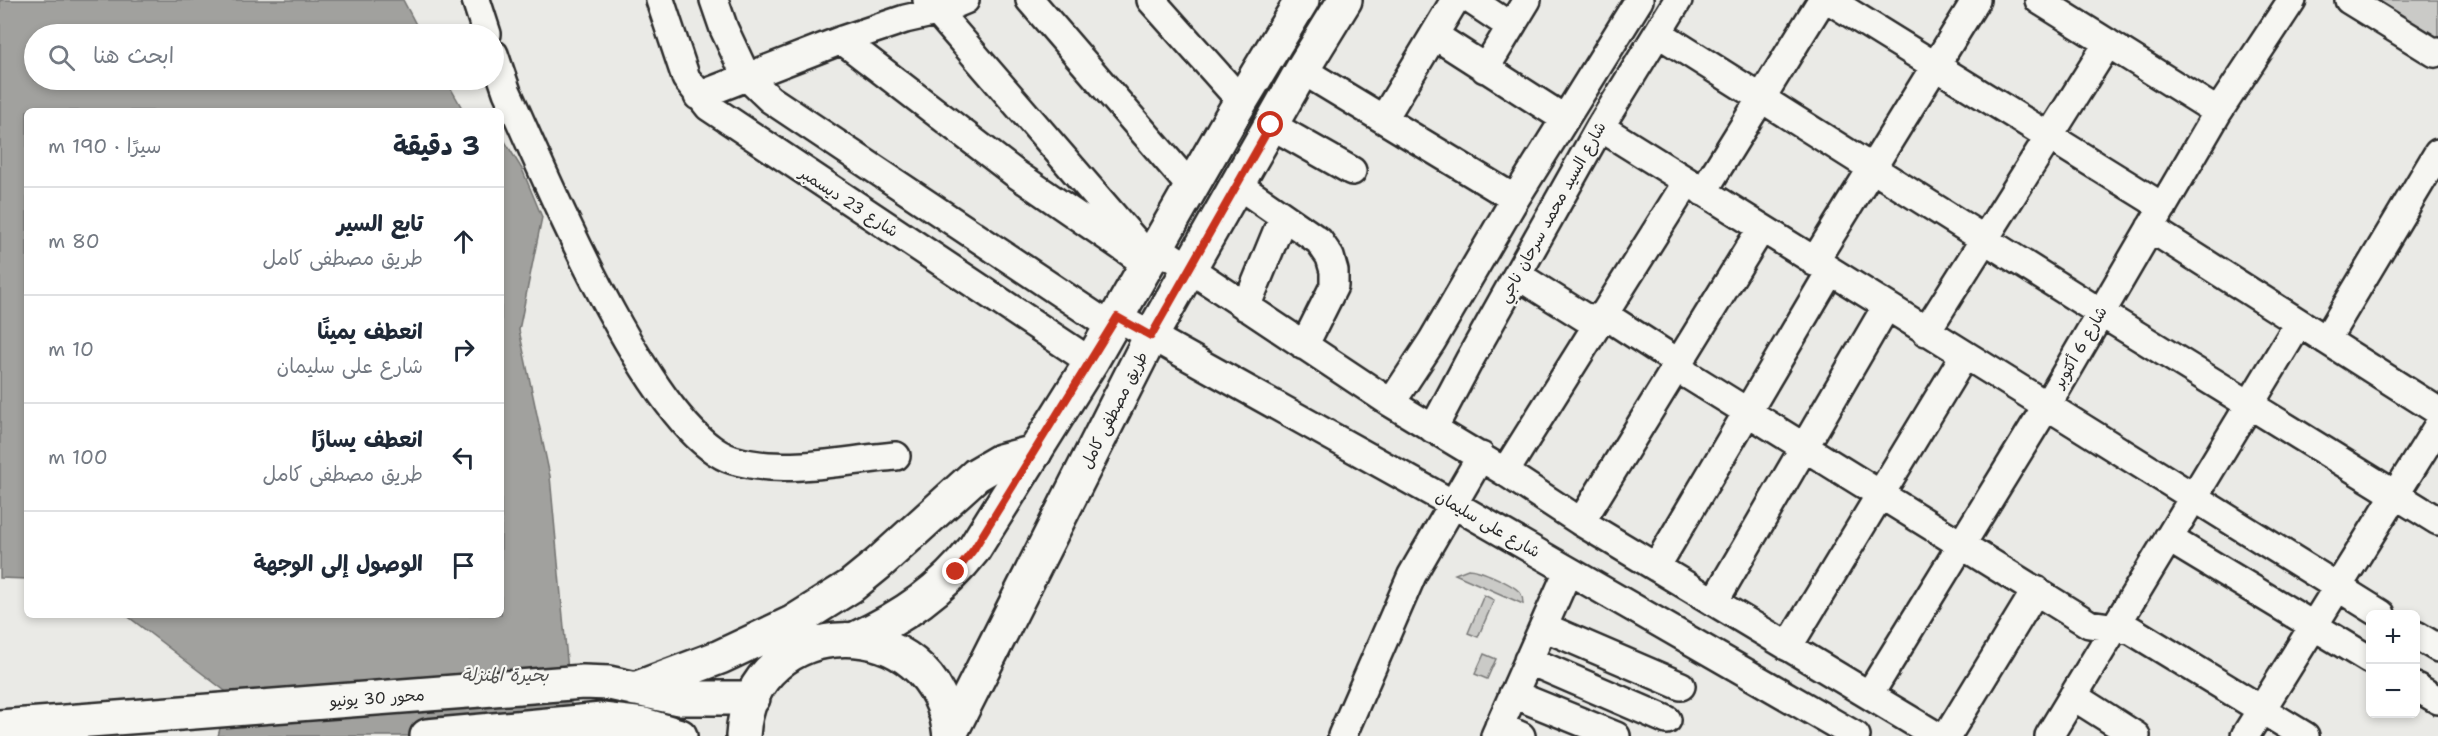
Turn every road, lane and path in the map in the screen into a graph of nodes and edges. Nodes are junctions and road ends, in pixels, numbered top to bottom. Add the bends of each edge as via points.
1 (477, 0) edge
2 (660, 0) edge
3 (714, 0) edge
4 (965, 0) edge
5 (1030, 0) edge
6 (1151, 0) edge
7 (1302, 0) edge
8 (1345, 0) edge
9 (1455, 0) edge
10 (1471, 0) edge
11 (1527, 0) edge
12 (1639, 0) edge
13 (1678, 0) edge
14 (1822, 0) edge
15 (1829, 0) edge
16 (1976, 0) edge
17 (2039, 0) edge
18 (2292, 0) edge
19 (932, 6) edge
20 (2379, 14) edge
21 (484, 24) edge
22 (1510, 26) junction
23 (1658, 33) junction
24 (1434, 35) junction
25 (842, 40) junction
26 (2108, 43) junction
27 (2438, 44) edge
28 (2438, 51) edge
29 (1935, 66) junction
30 (1485, 69) junction
31 (1302, 70) junction
32 (746, 76) junction
33 (504, 83) edge
34 (698, 96) junction
35 (1761, 98) junction
36 (1240, 101) junction
37 (2218, 112) junction
38 (1384, 118) junction
39 (1565, 119) junction
40 (1271, 125) junction
41 (1600, 128) junction
42 (2048, 138) junction
43 (2438, 153) edge
44 (1872, 168) junction
45 (1352, 171) dead end
46 (1238, 185) junction
47 (1191, 187) junction
48 (1695, 187) junction
49 (1515, 199) junction
50 (1283, 217) junction
51 (2157, 218) junction
52 (1761, 229) junction
53 (1984, 240) junction
54 (1151, 256) junction
55 (1822, 267) junction
56 (1189, 268) junction
57 (1517, 275) junction
58 (1246, 307) junction
59 (1886, 307) junction
60 (2101, 313) junction
61 (1600, 320) junction
62 (1114, 322) junction
63 (2299, 323) junction
64 (1926, 332) junction
65 (1151, 336) junction
66 (1432, 340) junction
67 (2326, 340) junction
68 (1304, 346) junction
69 (1964, 356) junction
70 (1470, 359) junction
71 (1091, 362) junction
72 (1678, 365) junction
73 (1391, 403) junction
74 (2250, 406) junction
75 (2046, 407) junction
76 (2438, 411) edge
77 (1747, 413) junction
78 (2438, 426) edge
79 (1433, 429) junction
80 (1804, 448) junction
81 (1035, 452) junction
82 (896, 456) dead end
83 (1481, 456) junction
84 (1505, 472) junction
85 (1880, 494) junction
86 (2395, 495) junction
87 (2192, 498) junction
88 (1453, 504) junction
89 (2438, 521) edge
90 (1581, 522) junction
91 (2168, 538) junction
92 (1962, 544) junction
93 (1656, 567) junction
94 (1568, 571) junction
95 (2337, 589) junction
96 (2036, 590) junction
97 (1714, 602) junction
98 (2373, 610) edge
99 (2313, 626) junction
100 (1544, 627) junction
101 (2114, 627) junction
102 (2420, 638) edge
103 (855, 639) junction
104 (1698, 645) junction
105 (1788, 647) junction
106 (2438, 648) edge
107 (2366, 658) edge
108 (1528, 660) junction
109 (1681, 686) junction
110 (635, 689) junction
111 (2420, 690) edge
112 (1513, 694) junction
113 (1869, 695) junction
114 (2073, 696) junction
115 (753, 698) junction
116 (2438, 700) edge
117 (2261, 710) junction
118 (0, 728) edge
119 (1664, 728) edge
120 (1505, 733) edge
121 (950, 735) edge
122 (427, 736) edge
123 (680, 736) edge
124 (743, 736) edge
125 (1342, 736) edge
126 (1616, 736) edge
127 (1856, 736) edge
128 (1937, 736) edge
129 (1947, 736) edge
130 (2049, 736) edge
131 (2136, 736) edge
132 (2245, 736) edge
133 (2305, 736) edge

1 - 21 street
2 - 34 street, شارع 23 ديسمبر via 680,64
3 - 32 street
4 - 19 street
5 - 47 street
6 - 36 street
7 - 36 main road
8 - 31 main road, طريق مصطفى كامل
9 - 24 street
10 - 22 street
11 - 22 street
12 - 39 street, شارع السيد محمد سرحان ناجي
13 - 23 street, شارع السيد محمد سرحان ناجي
14 - 35 street
15 - 29 street
16 - 29 street
17 - 26 street
18 - 37 street, شارع 6 أكتوبر
19 - 25 street
19 - 54 street
20 - 27 street
20 - 28 street via 2435,53
22 - 30 street
23 - 35 street
23 - 41 street, شارع السيد محمد سرحان ناجي
24 - 30 street
24 - 38 street
25 - 32 street
25 - 54 street via 1016,174
26 - 37 street
26 - 42 street
29 - 42 street
29 - 44 street
30 - 39 street
31 - 38 street
31 - 40 main road, طريق مصطفى كامل
32 - 34 street
32 - 62 street via 770,99
33 - 82 street via 617,327 671,408 704,443 731,460 761,466
34 - 71 street, شارع 23 ديسمبر via 721,117
35 - 44 street
35 - 48 street
36 - 47 main road
37 - 51 street, شارع 6 أكتوبر
38 - 49 street
39 - 49 street, شارع السيد محمد سرحان ناجي
40 - 45 street
40 - 46 main road, طريق مصطفى كامل
41 - 48 street
41 - 57 street, شارع السيد محمد سرحان ناجي
42 - 51 street
42 - 53 street
43 - 67 street
44 - 53 street
44 - 55 street
46 - 50 street
46 - 56 main road, طريق مصطفى كامل
47 - 54 main road
48 - 52 street
48 - 61 street
49 - 66 street, شارع السيد محمد سرحان ناجي
50 - 58 street
50 - 68 street via 1319,241 1334,271 1334,286
51 - 60 street, شارع 6 أكتوبر
51 - 63 street
52 - 55 street
52 - 72 street
53 - 60 street
53 - 64 street
54 - 56 street
54 - 62 main road
55 - 59 street
55 - 77 street
56 - 58 street
56 - 65 main road, طريق مصطفى كامل
57 - 61 street via 1584,317
57 - 70 street, شارع السيد محمد سرحان ناجي
58 - 68 street
59 - 64 street
59 - 80 street
60 - 74 street
60 - 75 street, شارع 6 أكتوبر
61 - 72 street via 1614,321
61 - 84 street
62 - 65 street, شارع على سليمان
62 - 71 main road
63 - 67 street
63 - 74 street
64 - 69 street
65 - 88 street, شارع على سليمان
65 - 121 main road, طريق مصطفى كامل
66 - 70 street
66 - 73 street, شارع السيد محمد سرحان ناجي
67 - 76 street
68 - 73 street
69 - 75 street
69 - 85 street
70 - 79 street, شارع السيد محمد سرحان ناجي
71 - 81 main road
72 - 77 street
72 - 90 street
73 - 79 street
74 - 86 street
74 - 87 street
75 - 87 street
75 - 92 street, شارع 6 أكتوبر
77 - 80 street
77 - 93 street
78 - 86 street
79 - 83 street
80 - 85 street
80 - 97 street
81 - 103 main road via 956,572 915,606
81 - 110 main road via 1000,461 976,475 851,586 792,623 720,657
83 - 84 street
83 - 88 street
84 - 90 street
85 - 92 street
85 - 105 street
86 - 89 street
86 - 95 street
87 - 91 street
87 - 95 street
88 - 94 street, شارع على سليمان
88 - 125 street via 1412,575
90 - 93 street
91 - 99 street
91 - 101 street
92 - 96 street
92 - 113 street, شارع 6 أكتوبر
93 - 97 street
94 - 100 street
94 - 104 street, شارع على سليمان
95 - 98 street
95 - 99 street
96 - 101 street via 2089,624
96 - 129 street
97 - 105 street
99 - 107 street
99 - 117 street
100 - 108 street
100 - 109 street
101 - 114 street
101 - 117 street via 2131,630
102 - 106 street
103 - 115 main road via 837,639 802,648 773,668
103 - 121 main road via 890,648 920,669 940,699
104 - 109 street
104 - 127 street, شارع على سليمان
105 - 113 street
108 - 112 street
108 - 119 street
109 - 119 street
110 - 115 main road, محور 30 يونيو via 678,698
110 - 118 main road, محور 30 يونيو via 583,682
111 - 116 street
112 - 120 street
112 - 126 street
113 - 128 street
114 - 130 street
114 - 131 street
115 - 124 main road
117 - 132 street
117 - 133 street
122 - 123 main road via 602,720 644,725

